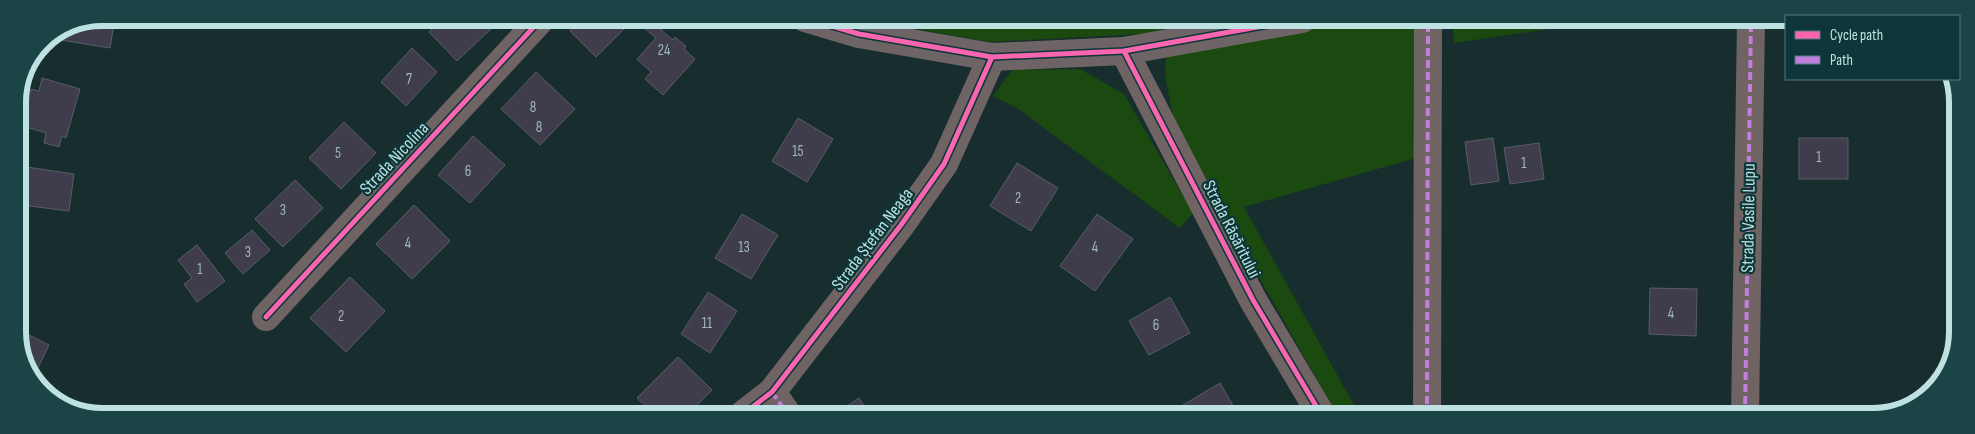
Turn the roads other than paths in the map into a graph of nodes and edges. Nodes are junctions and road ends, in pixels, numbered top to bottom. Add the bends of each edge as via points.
1 (535, 26) edge
2 (832, 26) edge
3 (1263, 26) edge
4 (1428, 26) edge
5 (1751, 26) edge
6 (1124, 51) junction
7 (992, 57) junction
8 (266, 317) dead end
9 (772, 392) junction
10 (751, 408) edge
11 (783, 408) edge
12 (1317, 408) edge
13 (1427, 408) edge
14 (1745, 408) edge

1 - 8 street, Strada Nicolina
2 - 7 street via 859,34
3 - 6 street
4 - 13 street
5 - 14 street, Strada Vasile Lupu
6 - 7 street
6 - 12 street, Strada Răsăritului via 1253,300
7 - 9 street, Strada Ștefan Neaga via 944,164
9 - 10 street, Strada Ștefan Neaga
9 - 11 street

